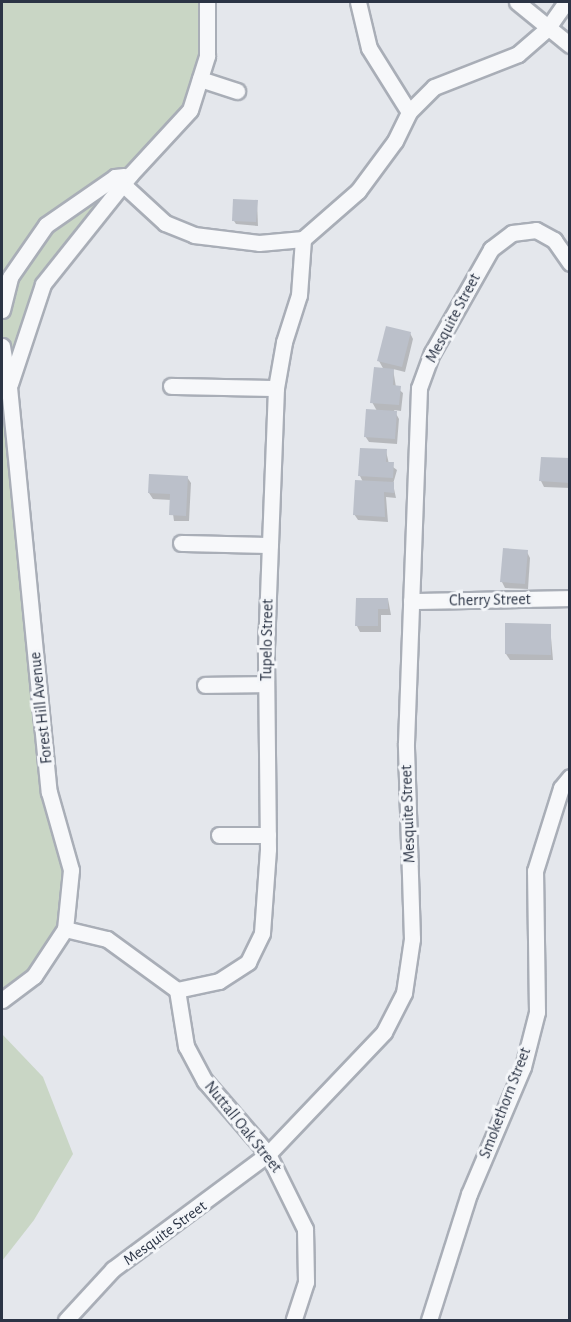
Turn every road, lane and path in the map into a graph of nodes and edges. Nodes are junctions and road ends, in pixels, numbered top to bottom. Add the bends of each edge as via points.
1 (207, 2) edge
2 (358, 2) edge
3 (517, 2) edge
4 (566, 2) edge
5 (547, 29) junction
6 (570, 45) edge
7 (200, 79) junction
8 (237, 91) dead end
9 (409, 112) junction
10 (122, 180) junction
11 (303, 239) junction
12 (570, 263) edge
13 (2, 310) edge
14 (2, 346) edge
15 (171, 386) dead end
16 (9, 387) junction
17 (276, 388) junction
18 (181, 543) dead end
19 (270, 545) junction
20 (570, 598) edge
21 (411, 602) junction
22 (266, 684) junction
23 (205, 686) dead end
24 (570, 777) edge
25 (219, 835) dead end
26 (268, 835) junction
27 (65, 929) junction
28 (177, 990) junction
29 (2, 1000) edge
30 (268, 1154) junction
31 (66, 1320) edge
32 (294, 1320) edge
33 (429, 1320) edge

1 - 7 street via 207,56
2 - 9 street via 369,48
3 - 5 street
4 - 5 street
5 - 6 street
5 - 9 street via 519,54 434,87
7 - 8 street
7 - 10 street via 190,110
9 - 11 street via 395,141 358,191
10 - 11 street via 165,223 194,235 260,243
10 - 13 street via 46,225 10,277
10 - 16 street, Forest Hill Avenue via 43,284
11 - 17 street, Tupelo Street via 299,295 284,342
12 - 21 street, Mesquite Street via 554,240 536,230 512,233 491,249 432,352 419,388
14 - 16 street, Forest Hill Avenue
15 - 17 street
16 - 27 street, Forest Hill Avenue via 49,792 71,870
17 - 19 street, Tupelo Street
18 - 19 street
19 - 22 street, Tupelo Street
20 - 21 street, Cherry Street
21 - 30 street, Mesquite Street via 406,743 412,939 404,993 384,1032
22 - 23 street
22 - 26 street, Tupelo Street
24 - 33 street, Smokethorn Street via 561,788 535,871 537,1012 523,1067 469,1194
25 - 26 street
26 - 28 street, Tupelo Street via 262,933 248,962 219,981
27 - 28 street via 107,939
27 - 29 street, Forest Hill Avenue via 34,976
28 - 30 street, Nuttall Oak Street via 186,1046 205,1081
30 - 31 street, Mesquite Street via 113,1269
30 - 32 street, Nuttall Oak Street via 284,1179 305,1229 306,1282

